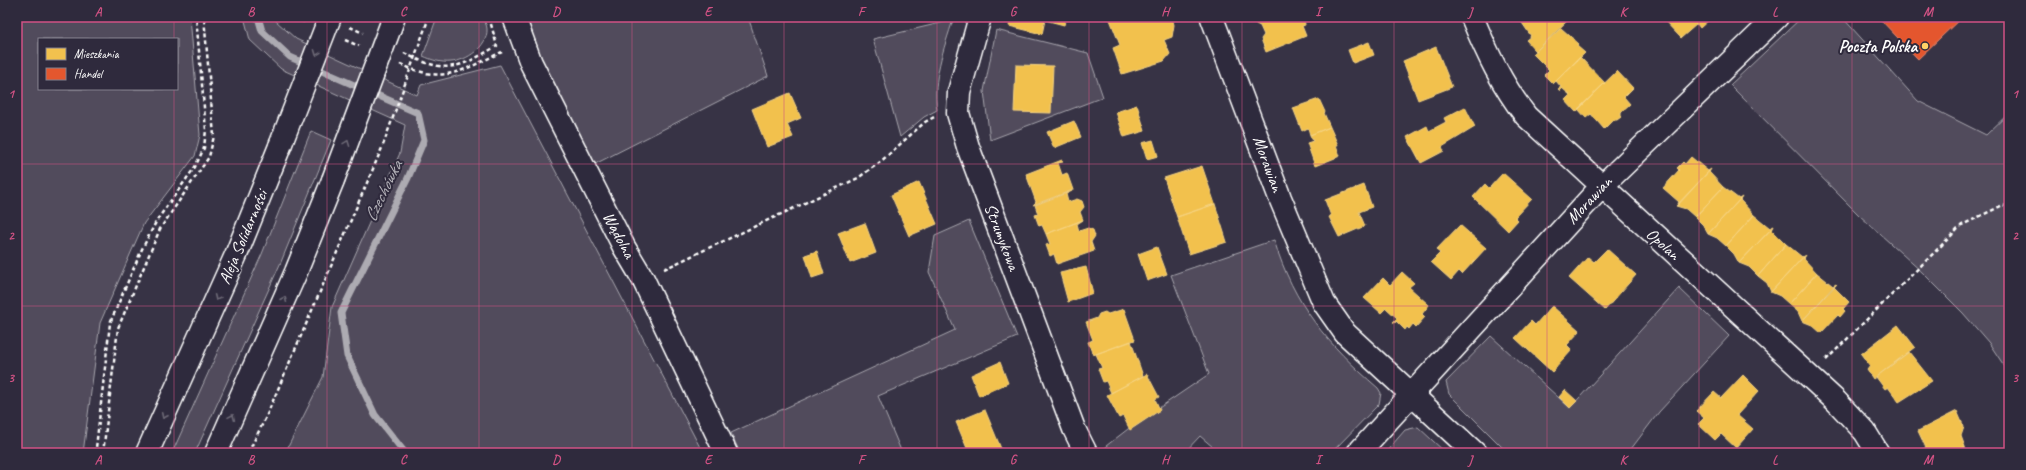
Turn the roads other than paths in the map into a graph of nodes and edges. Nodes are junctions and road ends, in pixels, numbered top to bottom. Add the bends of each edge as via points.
1 (330, 17) edge
2 (394, 17) edge
3 (514, 17) edge
4 (980, 17) edge
5 (1472, 17) edge
6 (1777, 17) edge
7 (1212, 18) edge
8 (1601, 187) junction
9 (1412, 394) junction
10 (147, 453) edge
11 (216, 453) edge
12 (726, 453) edge
13 (1086, 453) edge
14 (1358, 453) edge
15 (1475, 453) edge
16 (1878, 453) edge

1 -> 10 street, Aleja Solidarności, bridge via 236,255
11 -> 2 street, bridge via 296,272
3 - 12 street, Wądolna via 531,62 624,247 643,279
4 - 13 street, Strumykowa via 959,92 958,113 968,147 1074,429
5 - 8 street, Opolan via 1487,54 1511,96 1526,116
6 - 8 street, Morawian
7 - 9 street, Morawian via 1324,303 1345,333
8 - 9 street, Morawian
8 - 16 street, Opolan via 1836,401 1865,432
9 - 14 street, Morawian
9 - 15 street, Morawian

